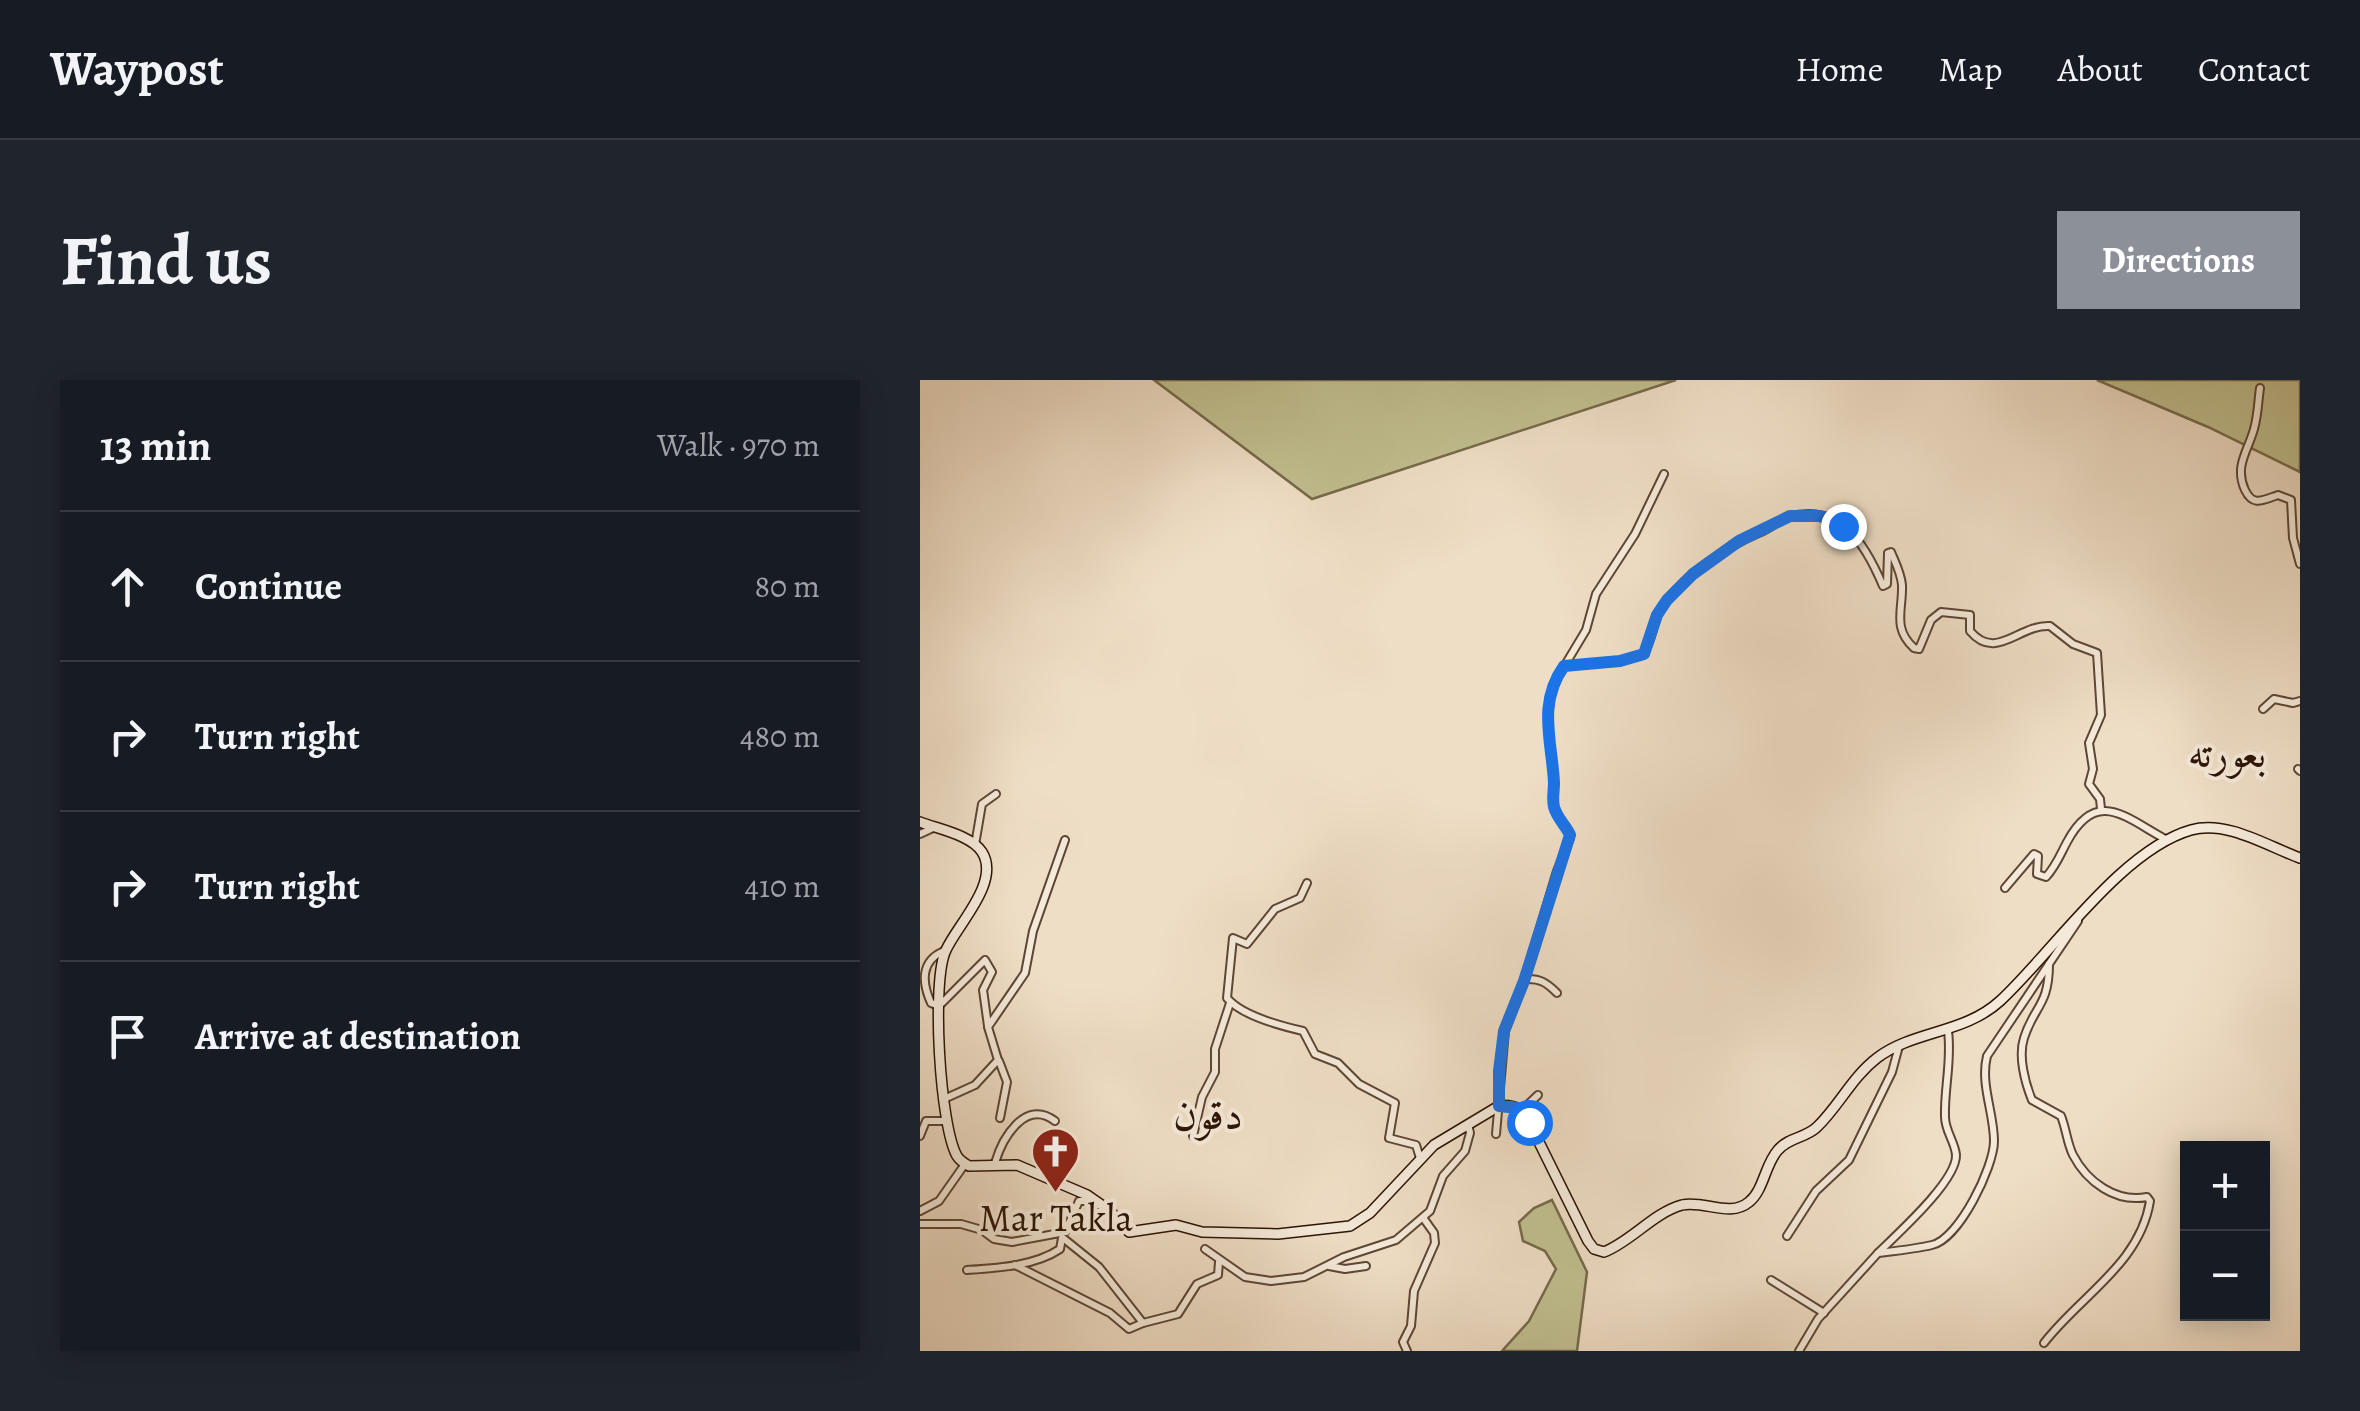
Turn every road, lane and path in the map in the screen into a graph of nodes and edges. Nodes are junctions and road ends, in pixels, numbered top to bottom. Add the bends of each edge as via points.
1 (2260, 388) dead end
2 (1664, 474) dead end
3 (2300, 564) edge
4 (1564, 666) junction
5 (2300, 701) edge
6 (2263, 709) dead end
7 (996, 794) dead end
8 (2101, 810) junction
9 (920, 822) edge
10 (934, 828) junction
11 (920, 834) edge
12 (1065, 840) dead end
13 (2168, 840) junction
14 (975, 846) junction
15 (2300, 858) edge
16 (1308, 883) dead end
17 (2005, 888) dead end
18 (2083, 910) junction
19 (944, 951) junction
20 (2049, 963) junction
21 (1525, 979) junction
22 (1557, 993) dead end
23 (1230, 1002) junction
24 (939, 1006) junction
25 (988, 1027) junction
26 (1948, 1031) junction
27 (1899, 1045) junction
28 (998, 1060) junction
29 (1538, 1096) dead end
30 (944, 1099) junction
31 (1499, 1106) junction
32 (1521, 1111) junction
33 (1000, 1118) dead end
34 (946, 1121) junction
35 (1055, 1121) dead end
36 (1468, 1124) junction
37 (1496, 1134) dead end
38 (920, 1136) edge
39 (1193, 1136) dead end
40 (1420, 1158) junction
41 (966, 1164) junction
42 (994, 1164) junction
43 (1099, 1202) junction
44 (920, 1211) edge
45 (1424, 1219) junction
46 (920, 1224) edge
47 (1064, 1235) junction
48 (1787, 1236) dead end
49 (1205, 1250) dead end
50 (1878, 1253) junction
51 (1219, 1260) junction
52 (1015, 1265) junction
53 (1328, 1265) junction
54 (1366, 1266) dead end
55 (967, 1270) dead end
56 (1771, 1280) dead end
57 (1824, 1313) junction
58 (1143, 1323) junction
59 (2044, 1343) dead end
60 (1408, 1351) edge
61 (1799, 1351) edge

1 - 3 street via 2239,474 2254,501 2278,495 2291,500
2 - 4 street
4 - 8 street via 1640,656 1662,607 1704,566 1784,518 1824,517 1861,540 1884,586 1890,552 1902,584 1898,620 1914,648 1941,612 1970,614 1970,631 1985,644 2050,626 2098,653 2101,715 2089,742 2089,784
4 - 21 street via 1546,721 1554,809 1570,835
5 - 6 street via 2274,700
7 - 14 street via 982,804
8 - 13 street
8 - 17 street via 2070,837 2046,877 2036,874 2034,854
9 - 10 main road
10 - 11 street
10 - 14 main road
12 - 25 street via 1025,973
13 - 15 main road via 2211,828
13 - 18 main road
14 - 19 main road via 986,864 982,888
16 - 23 street via 1300,898 1275,908 1247,944 1233,938
18 - 20 street
18 - 26 main road via 1999,1002
19 - 24 main road
19 - 24 street via 932,958 923,984
20 - 50 street via 1987,1056 1994,1152 1963,1216 1934,1245
20 - 59 street via 2046,995 2023,1042 2032,1100 2061,1116 2074,1156 2102,1188 2150,1200 2130,1253
21 - 22 street via 1536,978
21 - 31 street via 1504,1031
23 - 39 street
23 - 40 street via 1278,1026 1303,1030 1314,1054 1395,1103 1389,1138 1416,1144
24 - 25 street via 985,960 992,972 983,990
24 - 30 main road
25 - 28 street
26 - 27 main road
26 - 50 street via 1944,1119 1955,1162 1933,1196
27 - 32 main road via 1868,1066 1816,1128 1780,1147 1752,1200 1735,1209 1680,1206 1604,1252 1588,1241
27 - 48 street via 1849,1160 1816,1191
28 - 30 street via 975,1086
28 - 33 street via 1008,1082
29 - 32 street
30 - 34 main road
31 - 32 main road
31 - 36 main road
31 - 37 street
34 - 38 street via 926,1122
34 - 41 main road
35 - 42 street via 1025,1117 1006,1136
36 - 40 main road
36 - 45 street via 1465,1150 1443,1176
40 - 43 main road via 1370,1213 1329,1229 1278,1234 1176,1225 1137,1233
41 - 42 main road
41 - 44 street via 939,1200
42 - 43 main road via 1016,1165
43 - 47 street via 1079,1201
45 - 53 street via 1396,1240
45 - 60 street via 1435,1243 1414,1291 1403,1342
46 - 47 street via 961,1224 1012,1242
47 - 52 street via 1056,1253
47 - 58 street
49 - 51 street
50 - 57 street
51 - 53 street via 1262,1280 1304,1277
51 - 58 street via 1218,1274 1197,1284 1178,1314
52 - 55 street
52 - 58 street via 1128,1329
53 - 54 street
56 - 57 street
57 - 61 street

